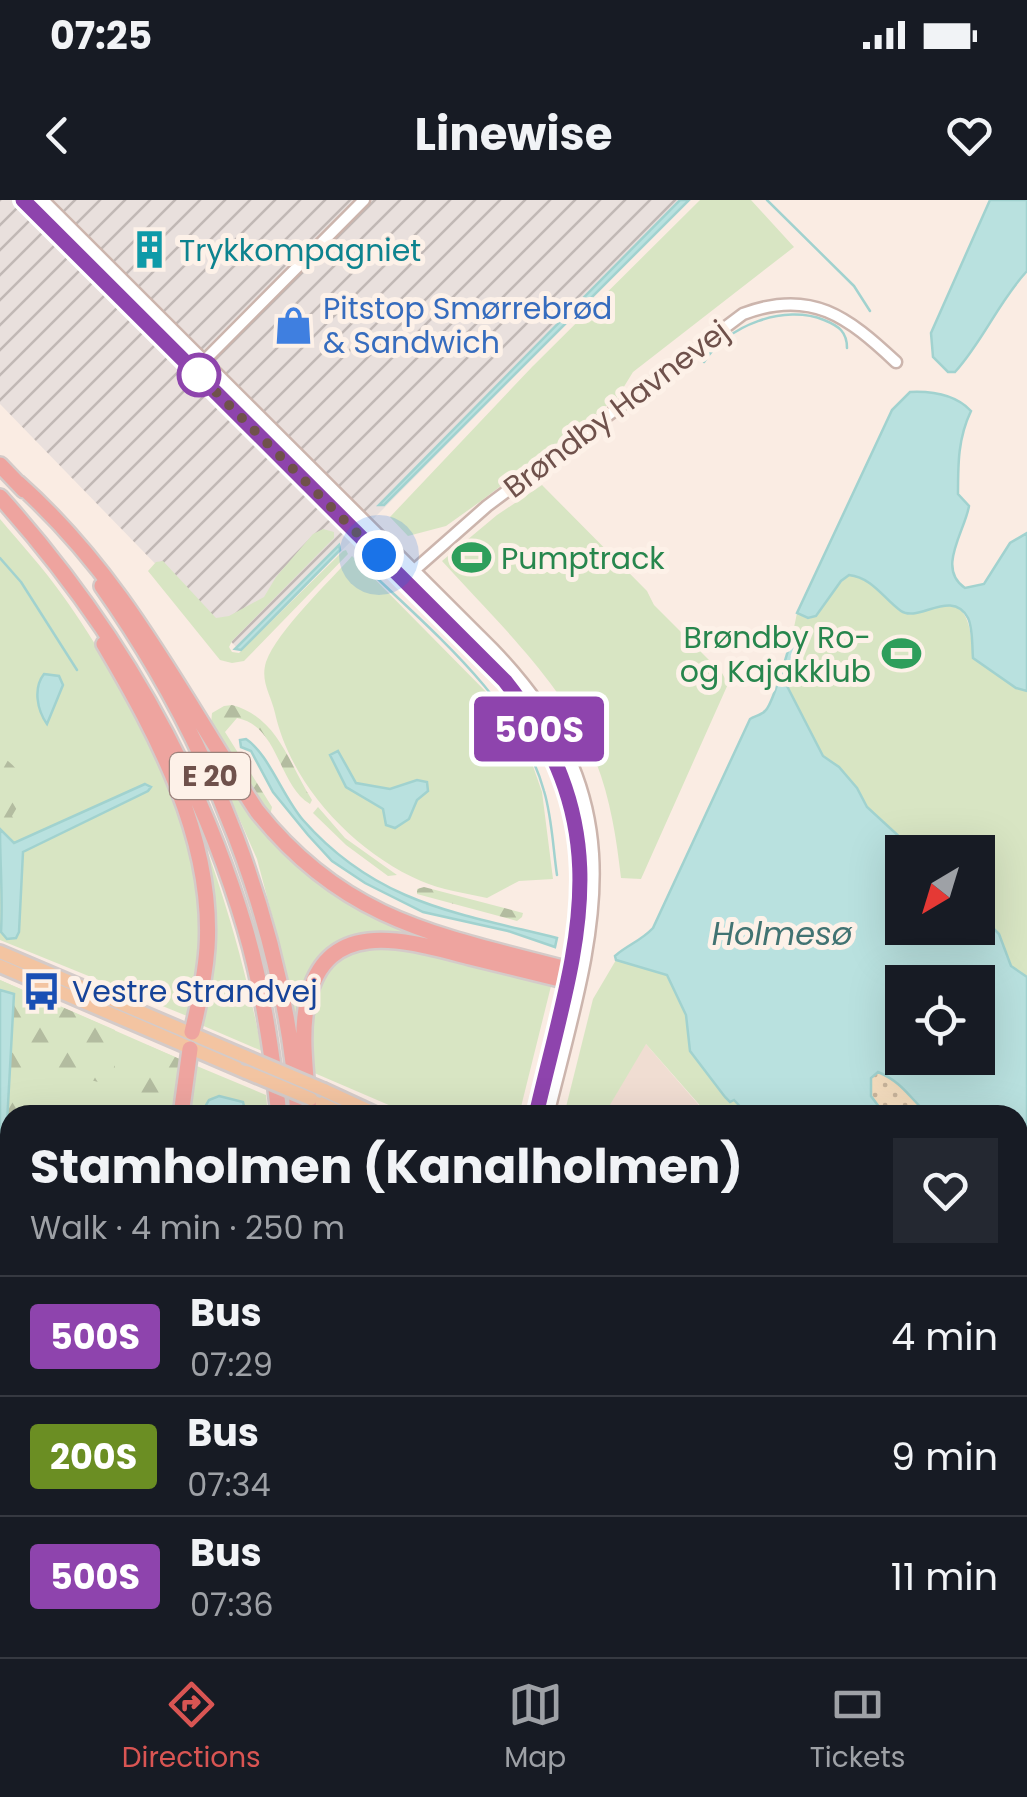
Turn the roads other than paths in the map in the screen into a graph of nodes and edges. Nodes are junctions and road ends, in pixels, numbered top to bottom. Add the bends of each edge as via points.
1 (24, 200) edge
2 (43, 200) edge
3 (364, 200) edge
4 (204, 361) junction
5 (896, 362) dead end
6 (195, 371) junction
7 (0, 465) edge
8 (18, 483) junction
9 (0, 497) edge
10 (31, 532) junction
11 (414, 570) junction
12 (404, 579) junction
13 (0, 952) edge
14 (0, 966) edge
15 (573, 977) junction
16 (192, 1032) junction
17 (190, 1049) junction
18 (182, 1105) edge
19 (278, 1105) edge
20 (297, 1105) edge
21 (308, 1105) edge
22 (323, 1105) edge
23 (357, 1105) edge
24 (539, 1105) edge
25 (550, 1105) edge

1 - 6 street
2 - 4 street
3 - 4 street
4 - 6 street
4 - 11 street
5 - 11 street, Brøndby Havnevej via 849,322 816,306 779,304 743,314 486,506
6 - 12 street
7 - 8 highway, E 20
8 - 15 highway via 106,575 257,810 294,854 363,905 414,928
8 - 20 highway, E 20 via 130,628 208,770 269,947
9 - 10 highway, E 20
10 - 16 highway via 129,687 194,838 207,945
10 - 19 highway, E 20 via 138,680 190,778 245,928
11 - 12 street, Brøndby Havnevej
11 - 15 street via 517,674 570,757 594,856 594,908
12 - 15 street via 505,681 556,761 582,870
13 - 16 main road
14 - 17 main road
15 - 21 highway via 393,938 347,947 323,967 308,995
15 - 24 street
15 - 25 street
16 - 17 main road
16 - 23 main road, bridge
17 - 18 highway
17 - 22 main road, bridge

